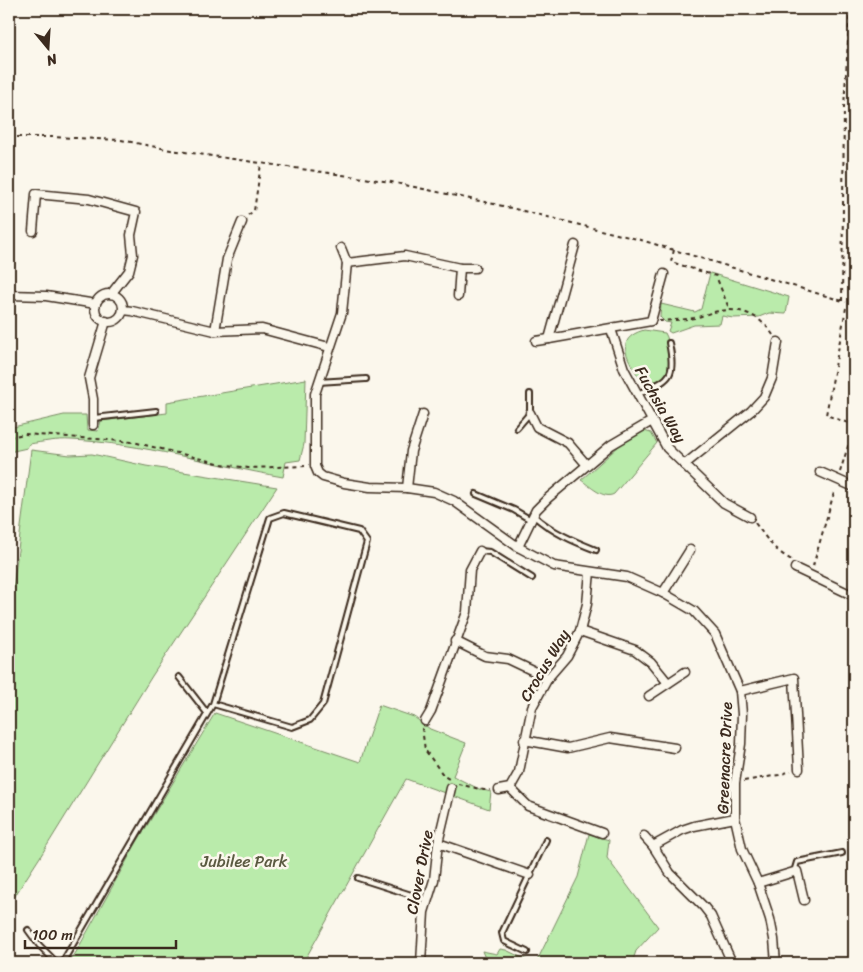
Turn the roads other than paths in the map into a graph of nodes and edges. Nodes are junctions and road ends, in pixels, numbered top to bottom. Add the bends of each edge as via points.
1 (242, 222) road end
2 (33, 231) dead end
3 (575, 245) dead end
4 (341, 248) dead end
5 (347, 263) junction
6 (460, 268) junction
7 (475, 268) dead end
8 (664, 274) dead end
9 (111, 294) junction
10 (9, 295) edge
11 (458, 296) dead end
12 (96, 304) junction
13 (123, 310) junction
14 (106, 321) junction
15 (611, 329) junction
16 (215, 331) junction
17 (550, 339) junction
18 (536, 341) dead end
19 (778, 342) road end
20 (669, 343) dead end
21 (330, 347) junction
22 (366, 379) dead end
23 (318, 382) junction
24 (530, 394) dead end
25 (638, 394) junction
26 (156, 411) dead end
27 (530, 413) junction
28 (423, 414) dead end
29 (652, 421) junction
30 (93, 422) joint
31 (517, 428) dead end
32 (586, 464) junction
33 (684, 465) junction
34 (820, 472) dead end
35 (854, 487) edge
36 (407, 488) junction
37 (476, 494) dead end
38 (750, 517) road end
39 (532, 518) junction
40 (518, 548) junction
41 (596, 550) dead end
42 (690, 550) dead end
43 (480, 551) joint
44 (795, 568) road end
45 (590, 572) junction
46 (532, 578) dead end
47 (663, 593) junction
48 (854, 596) edge
49 (580, 631) junction
50 (455, 641) junction
51 (685, 672) dead end
52 (179, 677) dead end
53 (548, 678) junction
54 (668, 683) junction
55 (740, 691) junction
56 (649, 696) dead end
57 (213, 704) junction
58 (207, 713) junction
59 (425, 721) road end
60 (524, 740) junction
61 (675, 748) dead end
62 (799, 769) road end
63 (451, 788) dead end
64 (510, 788) junction
65 (499, 790) road end
66 (735, 818) junction
67 (602, 833) dead end
68 (644, 836) dead end
69 (546, 840) dead end
70 (438, 843) junction
71 (653, 846) junction
72 (842, 853) dead end
73 (794, 872) junction
74 (530, 875) junction
75 (358, 878) dead end
76 (758, 883) junction
77 (427, 900) junction
78 (804, 900) dead end
79 (28, 930) dead end
80 (526, 952) dead end
81 (57, 963) edge
82 (62, 963) edge
83 (421, 963) edge
84 (732, 963) edge
85 (776, 963) edge

1 - 16 street via 227,259
2 - 9 street via 36,194 89,199 136,212 129,271
3 - 17 street
4 - 5 street
5 - 6 street via 405,256
5 - 21 street via 342,312
6 - 7 street
6 - 11 street
8 - 15 street via 651,322
9 - 12 street via 101,296
9 - 13 street via 120,298
10 - 12 street via 46,296
12 - 14 street via 98,316
13 - 14 street via 114,321
13 - 16 street
14 - 30 street via 89,378
15 - 17 street
15 - 25 street, Fuchsia Way via 624,369
16 - 21 street via 262,329
17 - 18 street
19 - 33 street via 772,378 764,397
20 - 25 lane via 671,374 661,383
21 - 23 street
22 - 23 lane
23 - 36 street, Greenacre Drive via 315,394 317,469 323,477 370,487
24 - 27 lane
25 - 29 street, Fuchsia Way
26 - 30 lane
27 - 31 lane
27 - 32 street via 537,427 568,443
28 - 36 street via 411,451
29 - 32 street
29 - 33 street, Fuchsia Way via 667,448
32 - 39 street via 548,498
33 - 38 street, Fuchsia Way via 724,503
34 - 35 street
36 - 40 street, Greenacre Drive via 434,492 454,501
37 - 39 lane
39 - 40 street
39 - 41 lane
40 - 45 street, Greenacre Drive via 554,566
42 - 47 street
43 - 46 lane via 490,552
43 - 50 street via 470,570 467,612
44 - 48 street
45 - 47 street, Greenacre Drive via 627,577
45 - 49 street, Crocus Way
47 - 55 street, Greenacre Drive via 694,611 716,634
49 - 53 street, Crocus Way via 567,656
49 - 54 street via 635,650 651,662
50 - 53 street via 485,656 508,659
50 - 59 street
51 - 54 street
52 - 58 lane
53 - 60 street, Crocus Way via 532,708
54 - 56 street
55 - 62 street via 794,678
55 - 66 street, Greenacre Drive via 741,744 735,783
57 - 57 lane via 270,518 284,513 359,532 367,542 323,704 310,720 292,727
57 - 58 lane
58 - 82 lane
60 - 61 street via 568,748 610,738
60 - 64 street, Crocus Way via 519,772
63 - 70 street, Clover Drive
64 - 65 street
64 - 67 street via 528,806
66 - 71 street via 682,830
66 - 76 street, Greenacre Drive via 742,849
68 - 71 street
69 - 74 lane
70 - 74 street
70 - 77 street, Clover Drive via 434,880
71 - 84 street via 670,873 711,916
72 - 73 lane via 797,862
73 - 76 street
73 - 78 street via 797,871
74 - 80 lane via 502,933 504,941
75 - 77 lane
76 - 85 street, Greenacre Drive via 770,919
77 - 83 street, Clover Drive
79 - 81 lane

